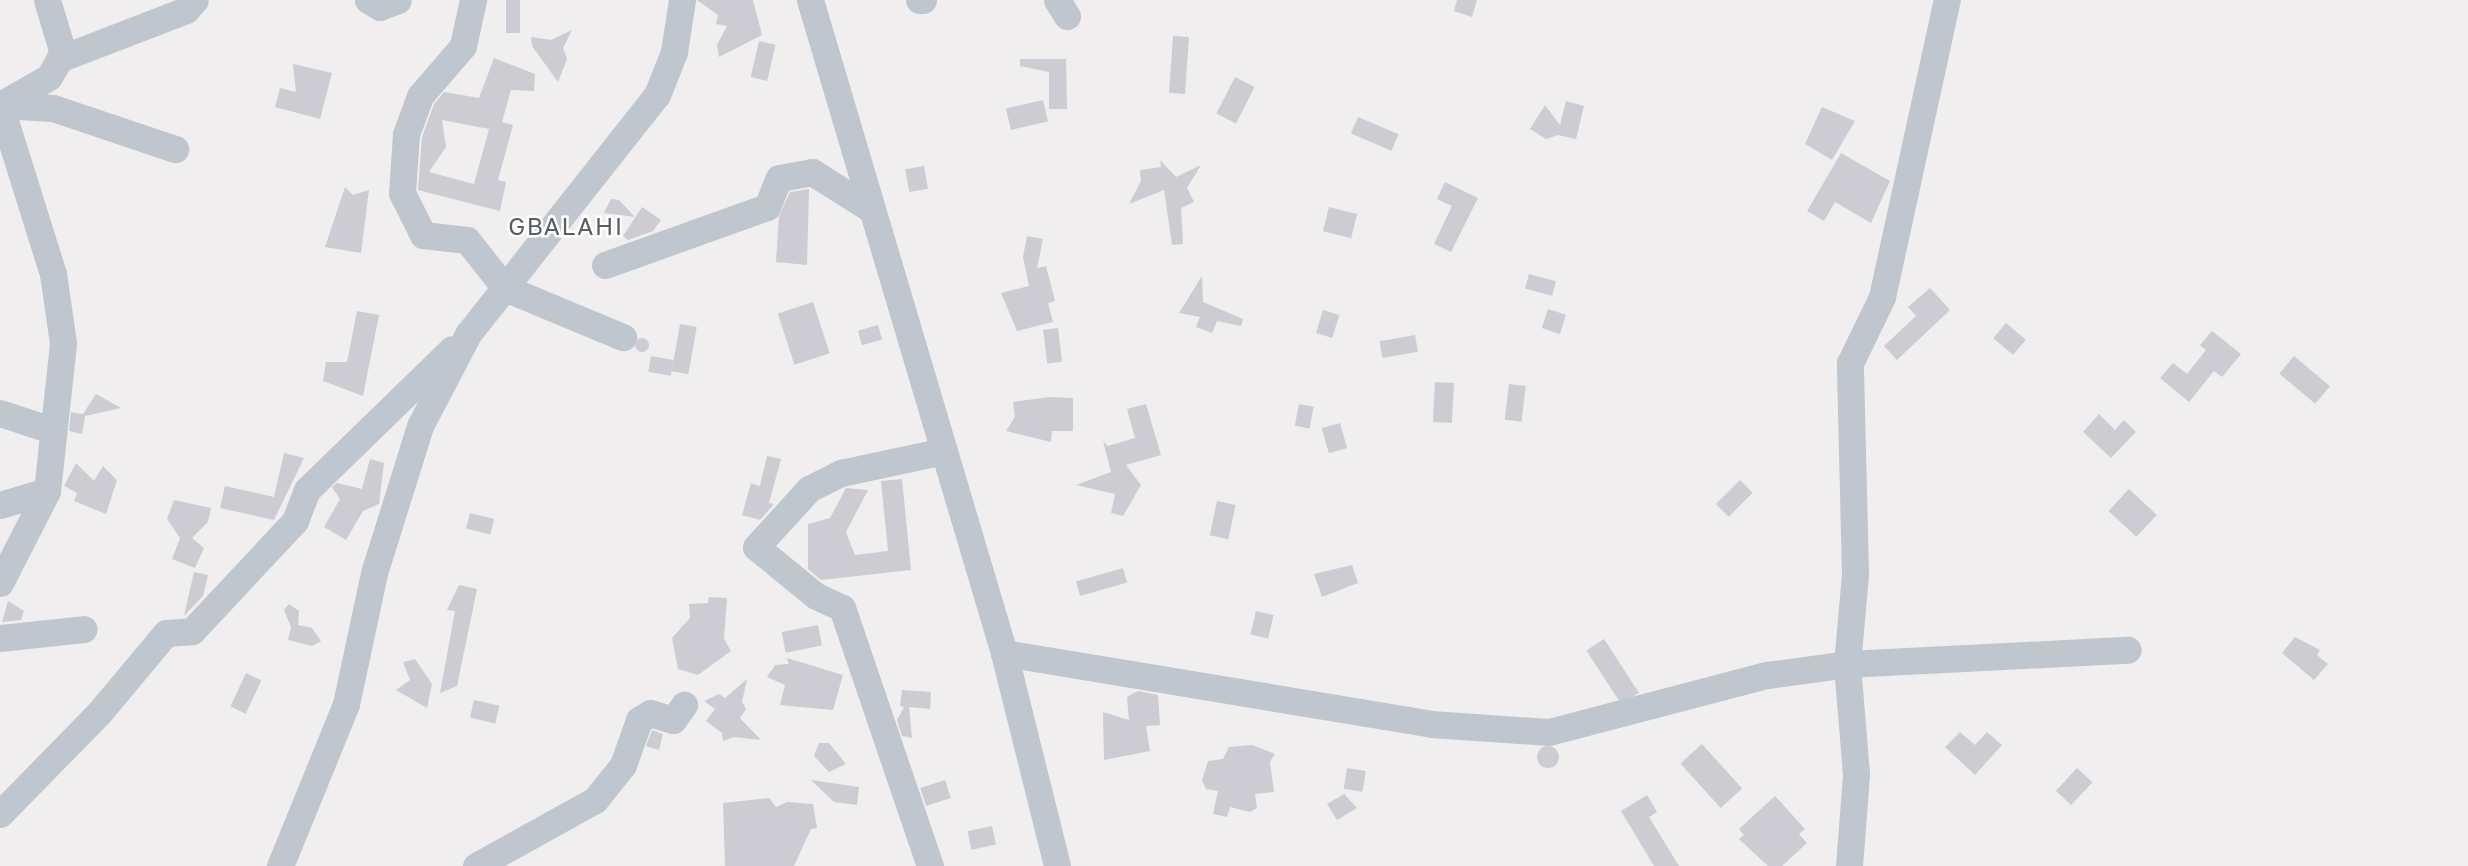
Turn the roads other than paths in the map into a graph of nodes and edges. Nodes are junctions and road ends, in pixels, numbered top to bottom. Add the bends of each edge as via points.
1 (47, 0) edge
2 (195, 0) edge
3 (368, 0) edge
4 (398, 0) edge
5 (473, 0) edge
6 (682, 0) edge
7 (810, 0) edge
8 (1947, 0) edge
9 (59, 59) junction
10 (0, 105) edge
11 (175, 149) dead end
12 (872, 210) junction
13 (605, 265) dead end
14 (505, 288) junction
15 (468, 334) junction
16 (623, 337) dead end
17 (0, 413) edge
18 (51, 429) junction
19 (944, 451) junction
20 (47, 491) junction
21 (0, 505) edge
22 (0, 583) edge
23 (84, 629) dead end
24 (0, 638) edge
25 (2128, 650) dead end
26 (1004, 653) junction
27 (1847, 664) junction
28 (684, 705) dead end
29 (0, 814) edge
30 (280, 866) edge
31 (476, 866) edge
32 (930, 866) edge
33 (1057, 866) edge
34 (1849, 866) edge

1 - 9 street via 63,53
2 - 9 street via 186,10
3 - 4 street via 380,6
5 - 14 street via 463,46 420,96 406,134 402,193 423,235 467,240
6 - 14 street via 674,52 657,95
7 - 12 street
8 - 27 street via 1882,297 1850,363 1855,574
9 - 10 street via 49,77
10 - 11 street via 53,108
10 - 18 street via 30,188 54,285 63,343
12 - 13 street via 812,172 779,178 767,207
12 - 19 street
14 - 15 street
14 - 16 street
15 - 29 street via 307,490 295,521 192,630 166,633 99,714
15 - 30 street via 420,426 374,573 346,704
17 - 18 street
18 - 20 street
19 - 26 street
19 - 32 street via 841,473 809,489 756,547 816,596 842,608
20 - 21 street
20 - 22 street
23 - 24 street
25 - 27 street
26 - 27 street via 1431,724 1549,732 1677,696
26 - 33 street
27 - 34 street via 1856,774
28 - 31 street via 673,720 650,713 639,720 623,765 595,800

